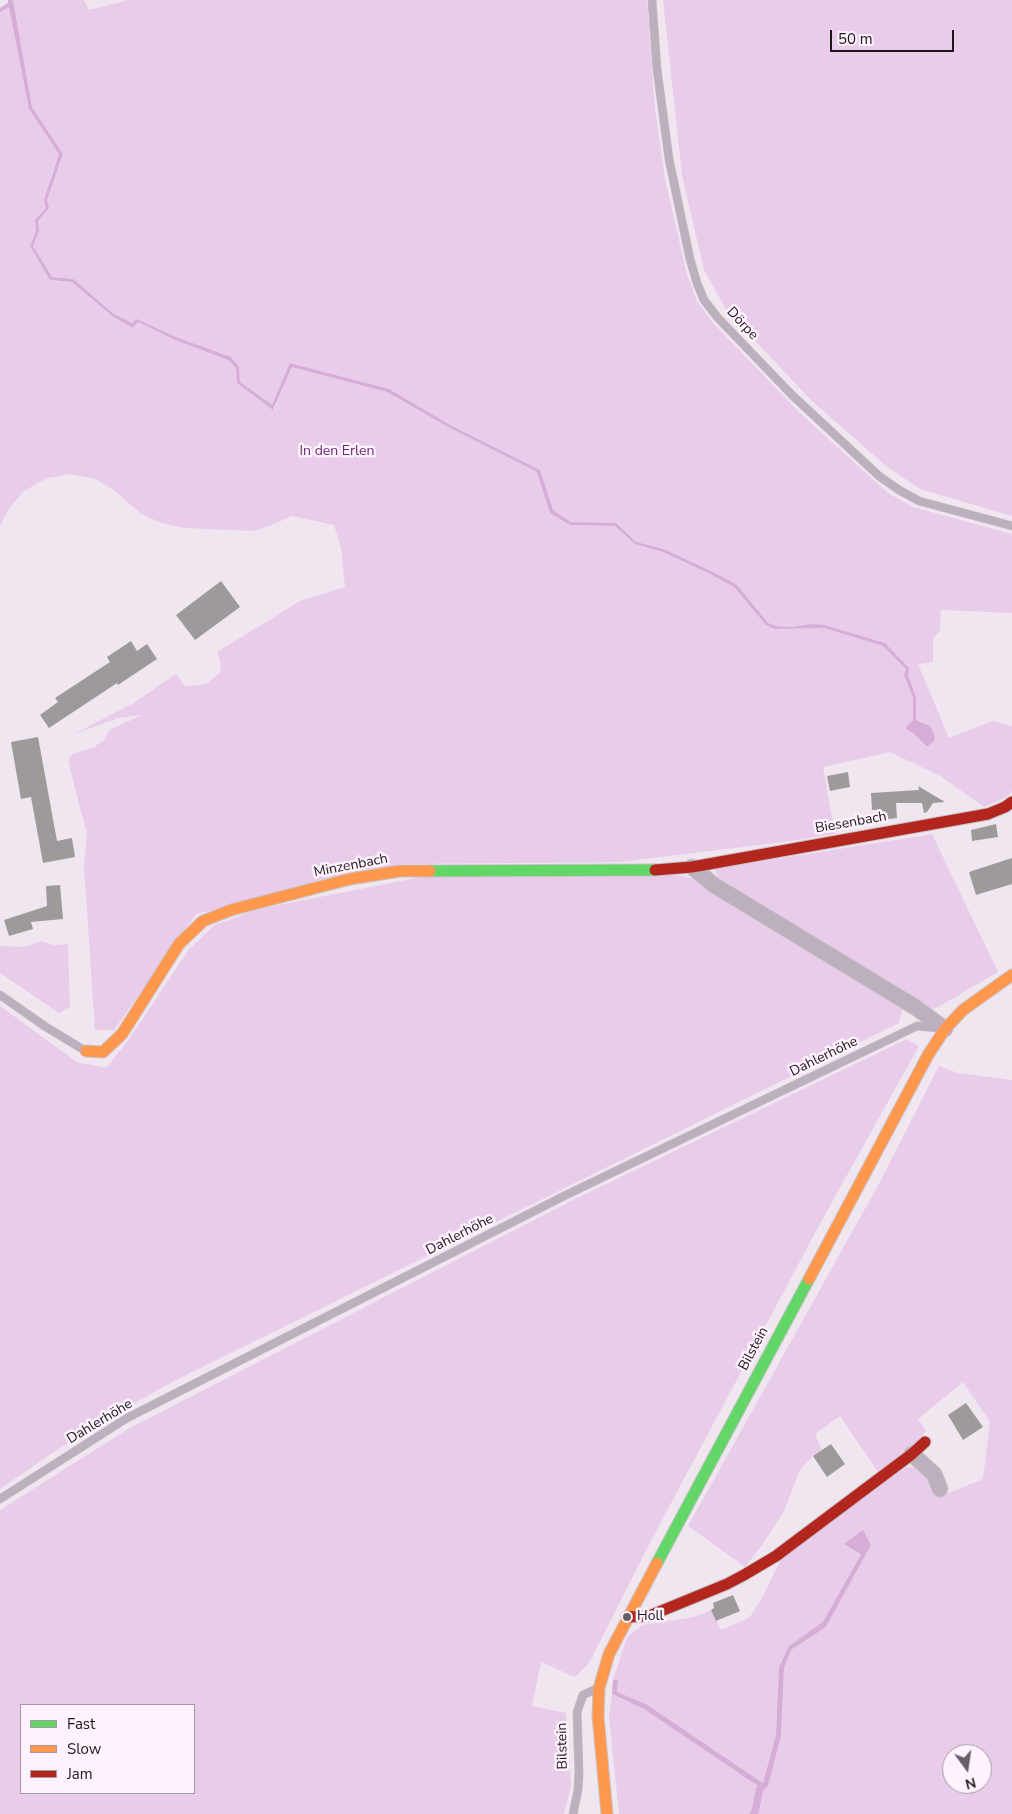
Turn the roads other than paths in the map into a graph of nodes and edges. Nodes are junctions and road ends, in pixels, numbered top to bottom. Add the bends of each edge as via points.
1 (652, 0) edge
2 (1012, 526) edge
3 (1012, 802) edge
4 (692, 867) junction
5 (1012, 975) edge
6 (0, 995) edge
7 (945, 1029) junction
8 (86, 1051) joint
9 (925, 1442) dead end
10 (912, 1454) junction
11 (940, 1489) dead end
12 (0, 1499) edge
13 (627, 1617) junction
14 (599, 1688) junction
15 (573, 1814) edge
16 (607, 1814) edge

1 - 2 lane, Dörpe via 669,159 690,259 704,300 792,395 878,476 919,502
3 - 4 street, Biesenbach via 988,814
4 - 7 street via 714,885 915,1007
4 - 8 street, Minzenbach via 400,871 350,879 231,910 203,921 179,944 122,1034 103,1052
5 - 7 street via 963,1010
6 - 8 lane
7 - 12 lane, Dahlerhöhe via 917,1026 557,1199 127,1418
7 - 13 street, Bilstein via 928,1054
9 - 10 street
10 - 11 street via 934,1474
10 - 13 street via 776,1556 744,1575 648,1616
13 - 14 street, Bilstein via 609,1654
14 - 15 lane, Bilstein via 583,1696 577,1712 578,1781
14 - 16 street, Bilstein via 598,1716

